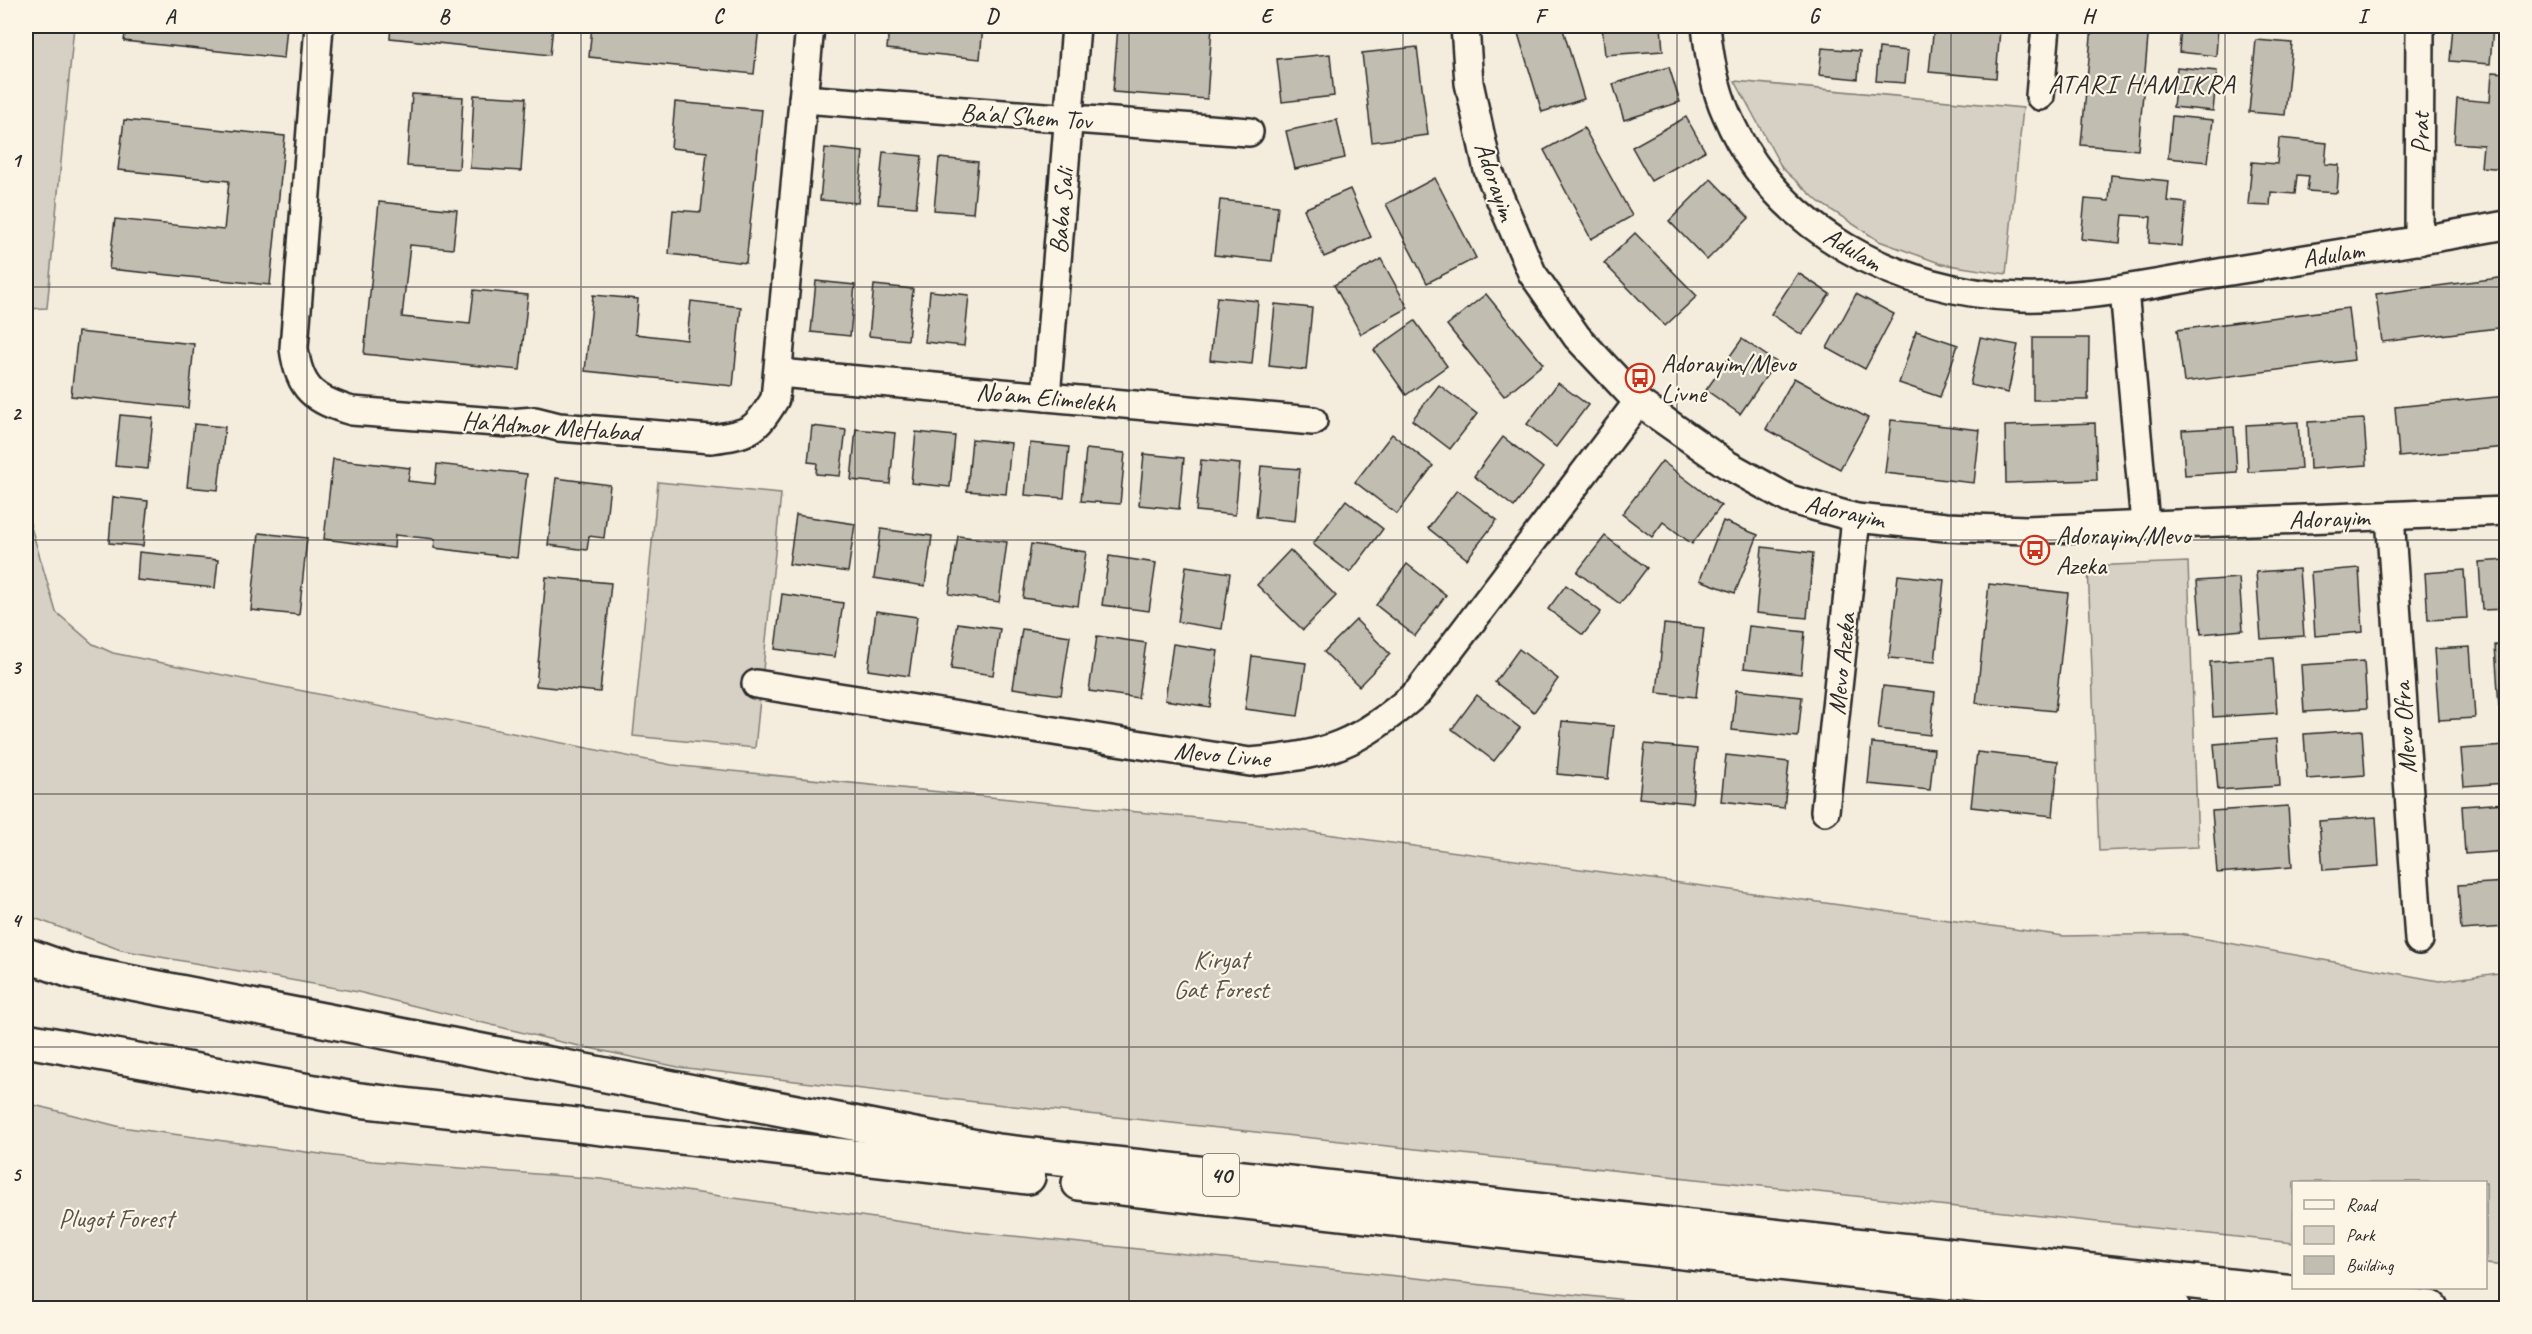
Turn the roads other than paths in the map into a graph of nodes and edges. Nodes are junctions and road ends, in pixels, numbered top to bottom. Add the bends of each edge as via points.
1 (319, 26) edge
2 (810, 26) edge
3 (1076, 26) edge
4 (1465, 26) edge
5 (1706, 26) edge
6 (2046, 26) edge
7 (2420, 26) edge
8 (2040, 96) dead end
9 (803, 99) junction
10 (1069, 119) junction
11 (1248, 132) dead end
12 (2506, 225) edge
13 (2420, 241) junction
14 (2124, 290) junction
15 (780, 360) junction
16 (1046, 397) junction
17 (1638, 402) junction
18 (1313, 421) dead end
19 (2506, 512) edge
20 (2390, 516) junction
21 (1856, 518) junction
22 (2145, 524) junction
23 (756, 684) dead end
24 (1825, 811) dead end
25 (2419, 940) dead end
26 (26, 955) edge
27 (26, 1040) edge
28 (2173, 1308) edge
29 (2431, 1308) edge

1 - 15 street, Ha'Admor MeHabad via 294,348 297,370 309,390 328,404 352,411 509,423 535,421 559,427 711,439 736,435 760,424 775,399
2 - 9 street, Ha'Admor MeHabad
3 - 10 street, Baba Sali
4 - 17 street, Adorayim via 1469,83 1488,170 1532,273 1577,337
5 - 14 street, Adulam via 1711,64 1726,114 1758,169 1800,214 1848,251 1900,275 1966,292 2023,297
6 - 8 street
7 - 13 street, Prat
9 - 10 street, Ba'al Shem Tov
9 - 15 street, Ha'Admor MeHabad
10 - 11 street, Ba'al Shem Tov
10 - 16 street, Baba Sali
12 - 13 street, Adulam
13 - 14 street, Adulam
14 - 22 street
15 - 16 street, No'am Elimelekh
16 - 18 street, No'am Elimelekh
17 - 21 street, Adorayim via 1726,464 1789,499
17 - 23 street, Mevo Livne via 1418,693 1350,743 1303,758 1250,762
19 - 20 street, Adorayim
20 - 22 street, Adorayim
20 - 25 street, Mevo Ofra
21 - 22 street, Adorayim via 2026,530
21 - 24 street, Mevo Azeka
26 - 29 highway, 40 via 83,973 997,1151
27 - 28 highway, 40 via 359,1100

